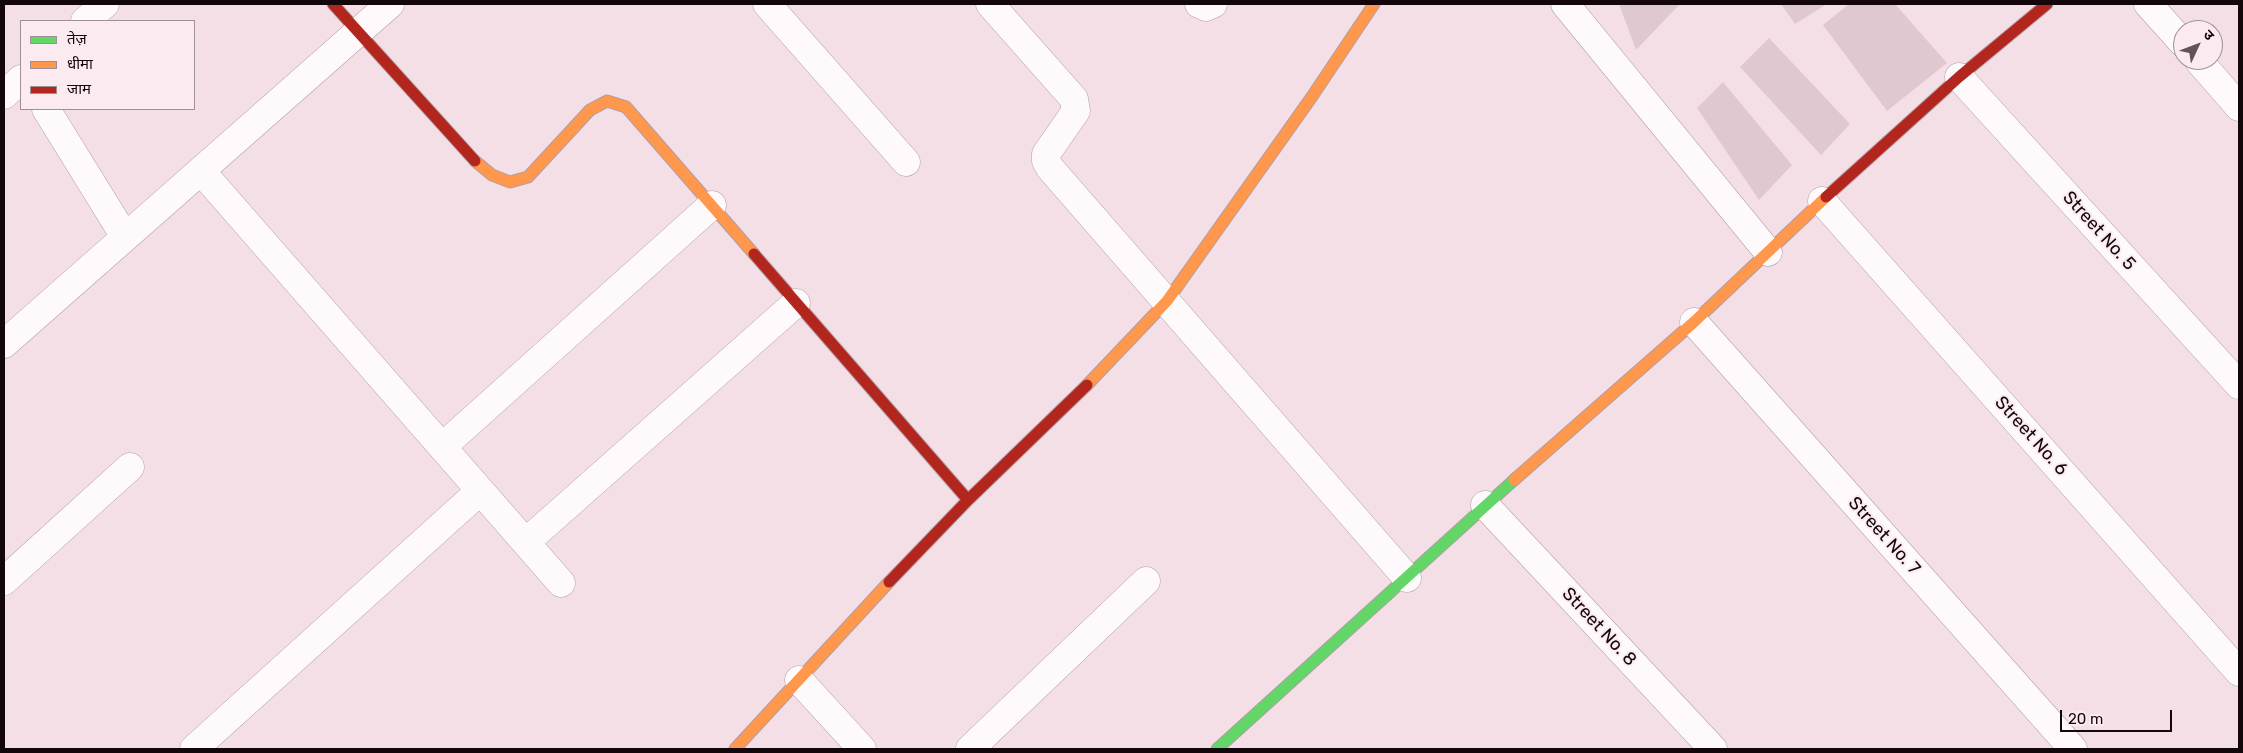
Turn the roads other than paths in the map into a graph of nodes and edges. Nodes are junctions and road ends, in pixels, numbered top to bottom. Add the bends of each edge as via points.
1 (105, 4) edge
2 (333, 4) edge
3 (390, 4) edge
4 (767, 4) edge
5 (990, 4) edge
6 (1199, 4) edge
7 (1213, 4) edge
8 (1374, 4) edge
9 (1566, 4) edge
10 (2047, 4) edge
11 (2148, 4) edge
12 (86, 20) edge
13 (359, 32) junction
14 (2173, 32) edge
15 (2207, 70) edge
16 (1960, 77) junction
17 (20, 80) edge
18 (4, 94) edge
19 (2239, 107) edge
20 (47, 110) edge
21 (906, 162) dead end
22 (201, 171) junction
23 (1822, 200) junction
24 (712, 205) junction
25 (125, 237) junction
26 (1768, 252) junction
27 (1167, 301) junction
28 (796, 303) junction
29 (1694, 322) junction
30 (4, 344) edge
31 (2239, 385) edge
32 (442, 447) junction
33 (130, 467) dead end
34 (480, 490) junction
35 (968, 500) junction
36 (1485, 505) junction
37 (526, 542) junction
38 (1407, 578) junction
39 (4, 581) edge
40 (1146, 581) dead end
41 (561, 583) dead end
42 (2239, 672) edge
43 (799, 680) junction
44 (194, 749) edge
45 (735, 749) edge
46 (862, 749) edge
47 (970, 749) edge
48 (1217, 749) edge
49 (1713, 749) edge
50 (2073, 749) edge

1 - 12 street
2 - 13 street
3 - 13 street
4 - 21 street
5 - 27 street via 1074,100 1076,111 1046,154 1046,162
6 - 7 street via 1206,7
8 - 27 street
9 - 26 street
10 - 16 street
11 - 14 street
13 - 22 street
13 - 24 street via 476,162 492,175 510,182 528,177 590,110 607,101 626,107
15 - 19 street
16 - 23 street
16 - 31 street, Street No. 5
17 - 18 street
20 - 25 street
22 - 25 street
22 - 32 street
23 - 26 street
23 - 42 street, Street No. 6
24 - 28 street
24 - 32 street
25 - 30 street
26 - 29 street
27 - 35 street via 1080,392
27 - 38 street
28 - 35 street
28 - 37 street
29 - 36 street
29 - 50 street, Street No. 7
32 - 34 street
33 - 39 street
34 - 37 street
34 - 44 street
35 - 43 street
36 - 38 street
36 - 49 street, Street No. 8
37 - 41 street
38 - 48 street
40 - 47 street
43 - 45 street
43 - 46 street

